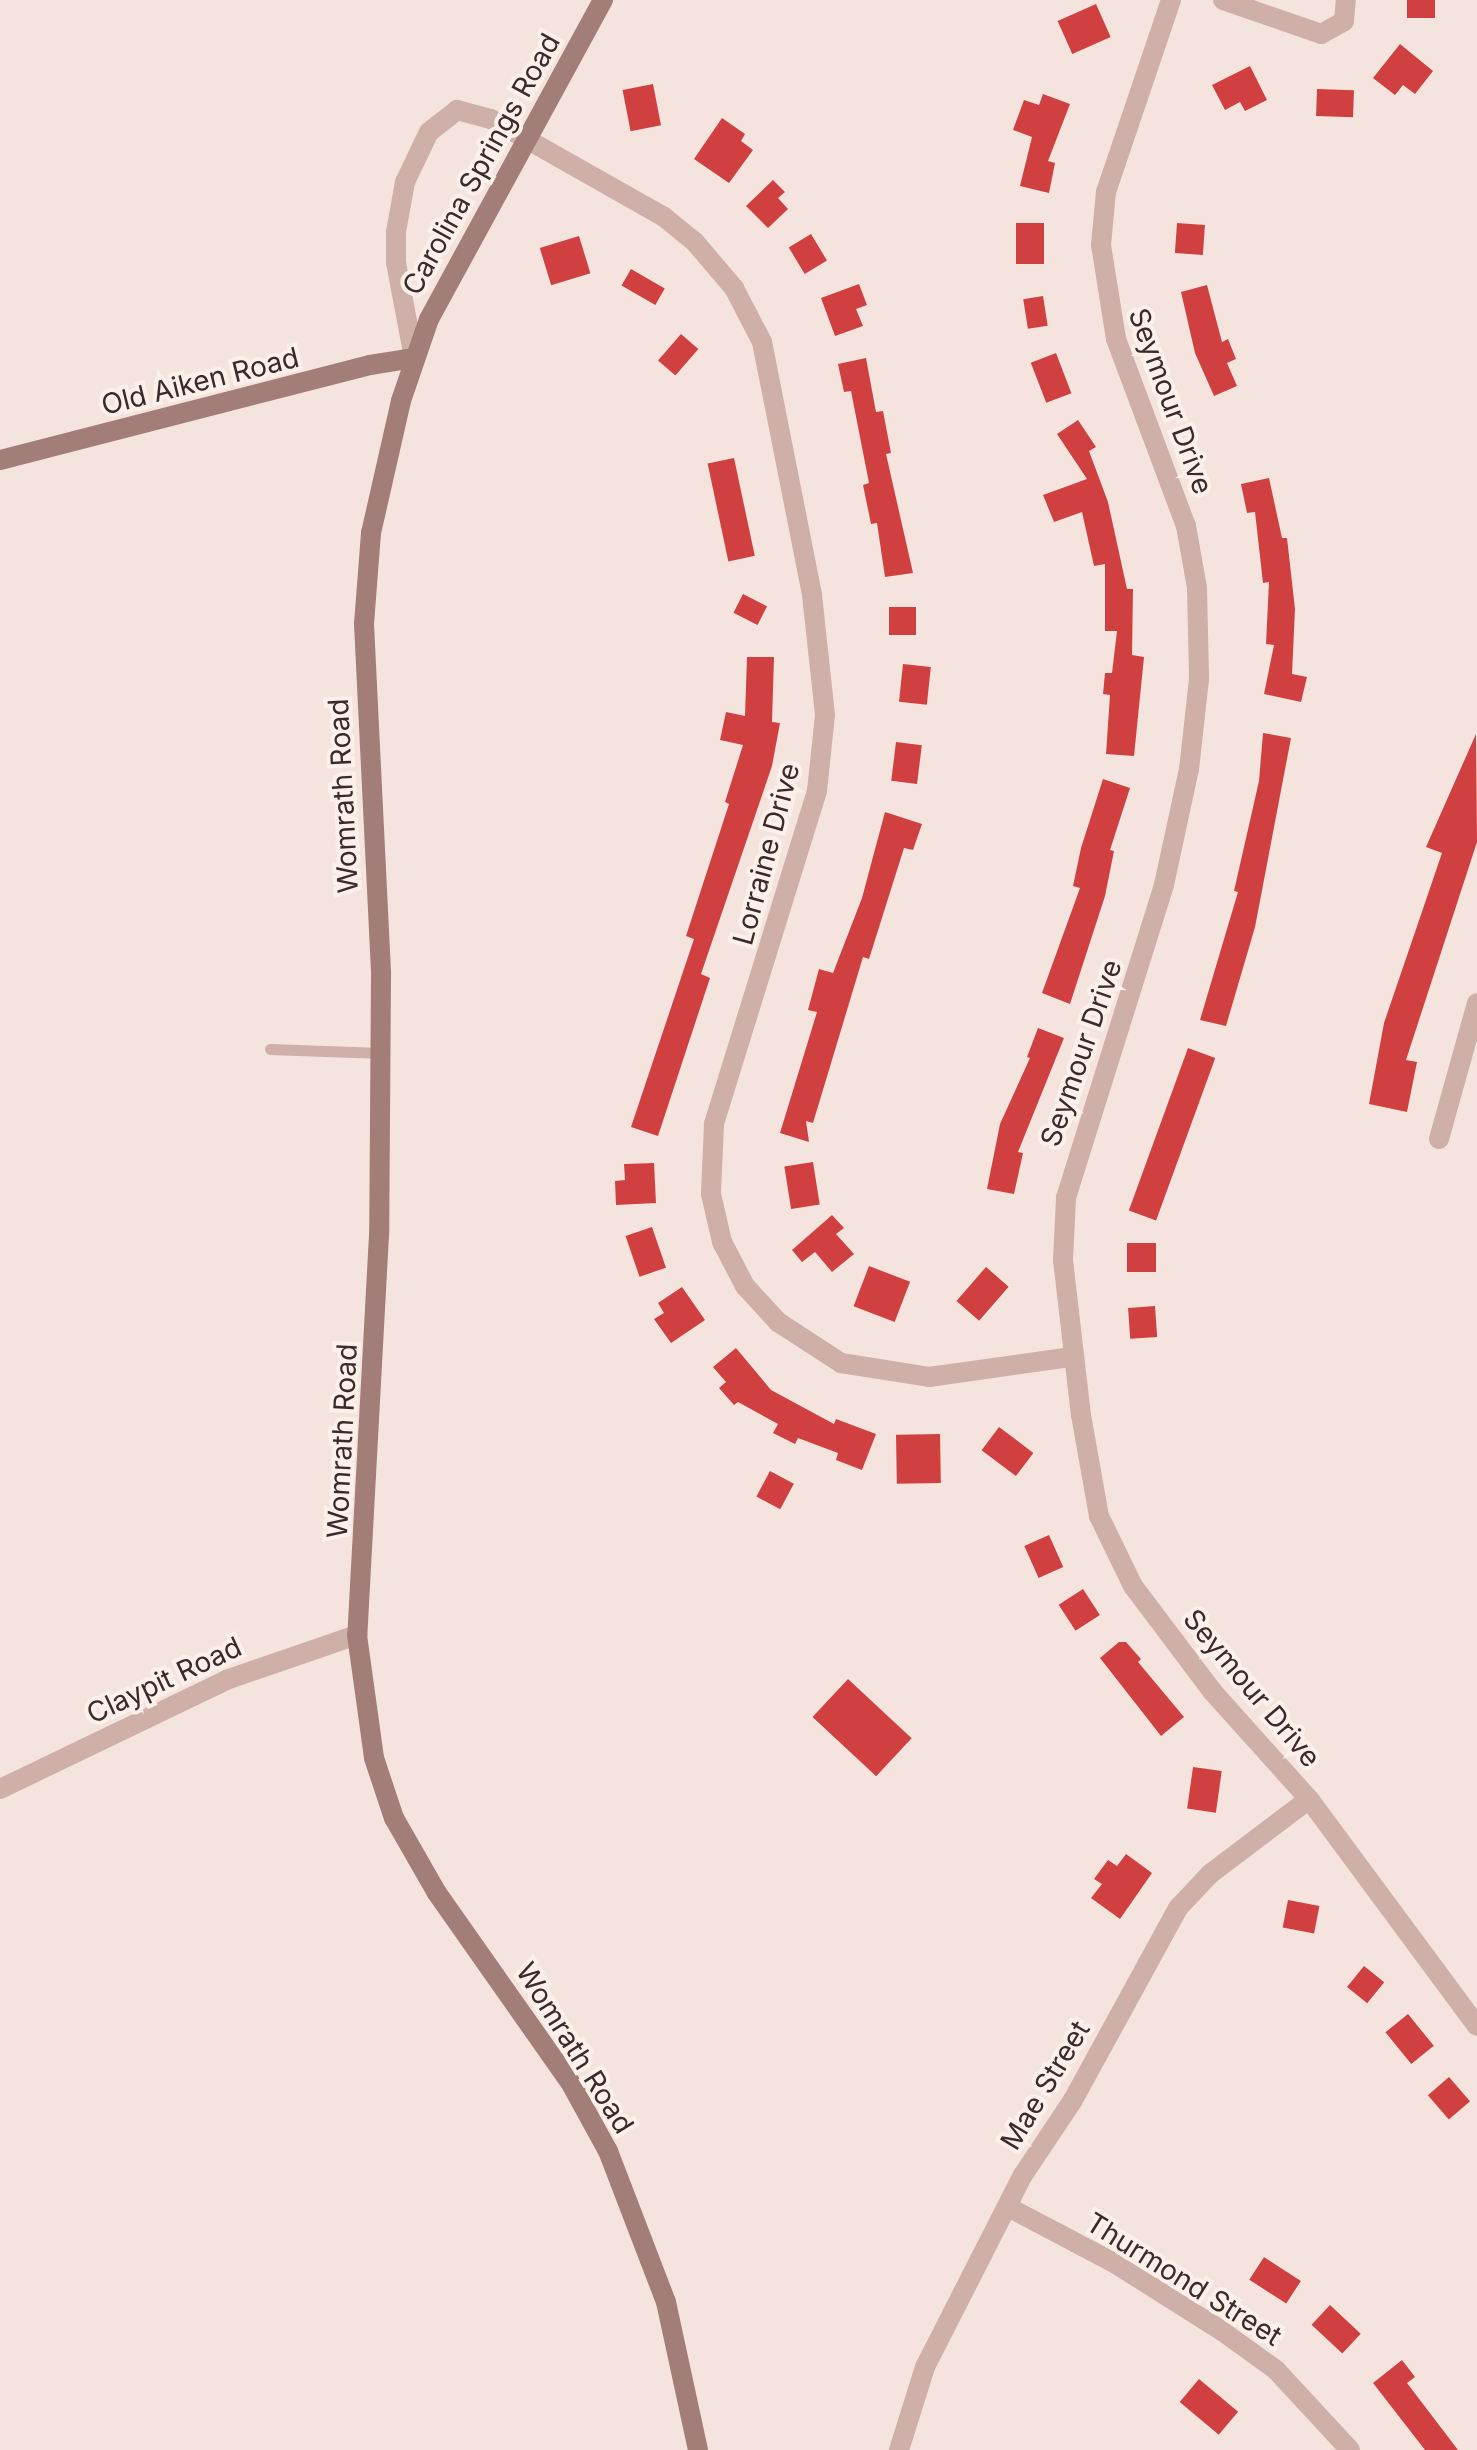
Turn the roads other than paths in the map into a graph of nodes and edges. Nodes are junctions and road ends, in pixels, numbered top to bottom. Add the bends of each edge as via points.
1 (603, 0) edge
2 (1171, 0) edge
3 (1223, 0) edge
4 (1346, 0) edge
5 (524, 140) junction
6 (414, 358) junction
7 (0, 460) edge
8 (1477, 1003) edge
9 (270, 1049) dead end
10 (381, 1053) junction
11 (1439, 1139) dead end
12 (1072, 1357) junction
13 (357, 1635) junction
14 (0, 1789) edge
15 (1309, 1799) junction
16 (1477, 2026) edge
17 (1008, 2207) junction
18 (698, 2450) edge
19 (899, 2450) edge
20 (1350, 2450) edge

1 - 5 street, Carolina Springs Road
2 - 12 street, Seymour Drive via 1106,192 1101,245 1116,339 1186,526 1197,588 1199,679 1189,769 1164,885 1066,1198 1063,1260
3 - 4 street via 1321,34 1344,21
5 - 6 street, Carolina Springs Road via 448,279
5 - 6 street, Lorraine Drive via 491,119 457,110 429,132 405,182 396,232 396,263
5 - 12 street, Lorraine Drive via 664,217 694,241 734,288 762,342 812,595 824,673 817,791 714,1124 711,1194 732,1265 778,1322 822,1354 862,1369 929,1377
6 - 7 street, Old Aiken Road
6 - 10 street, Womrath Road via 380,489 366,578
8 - 11 street
9 - 10 lane
10 - 13 street, Womrath Road via 374,1374
12 - 15 street, Seymour Drive via 1099,1516 1119,1564 1212,1691
13 - 14 street, Claypit Road via 226,1680
13 - 18 street, Womrath Road via 374,1758 394,1818 437,1893 570,2082 608,2151 666,2302
15 - 16 street, Seymour Drive
15 - 17 street, Mae Street via 1210,1874 1178,1908
17 - 19 street, Mae Street via 925,2367
17 - 20 street, Thurmond Street via 1116,2264 1222,2331 1276,2370

